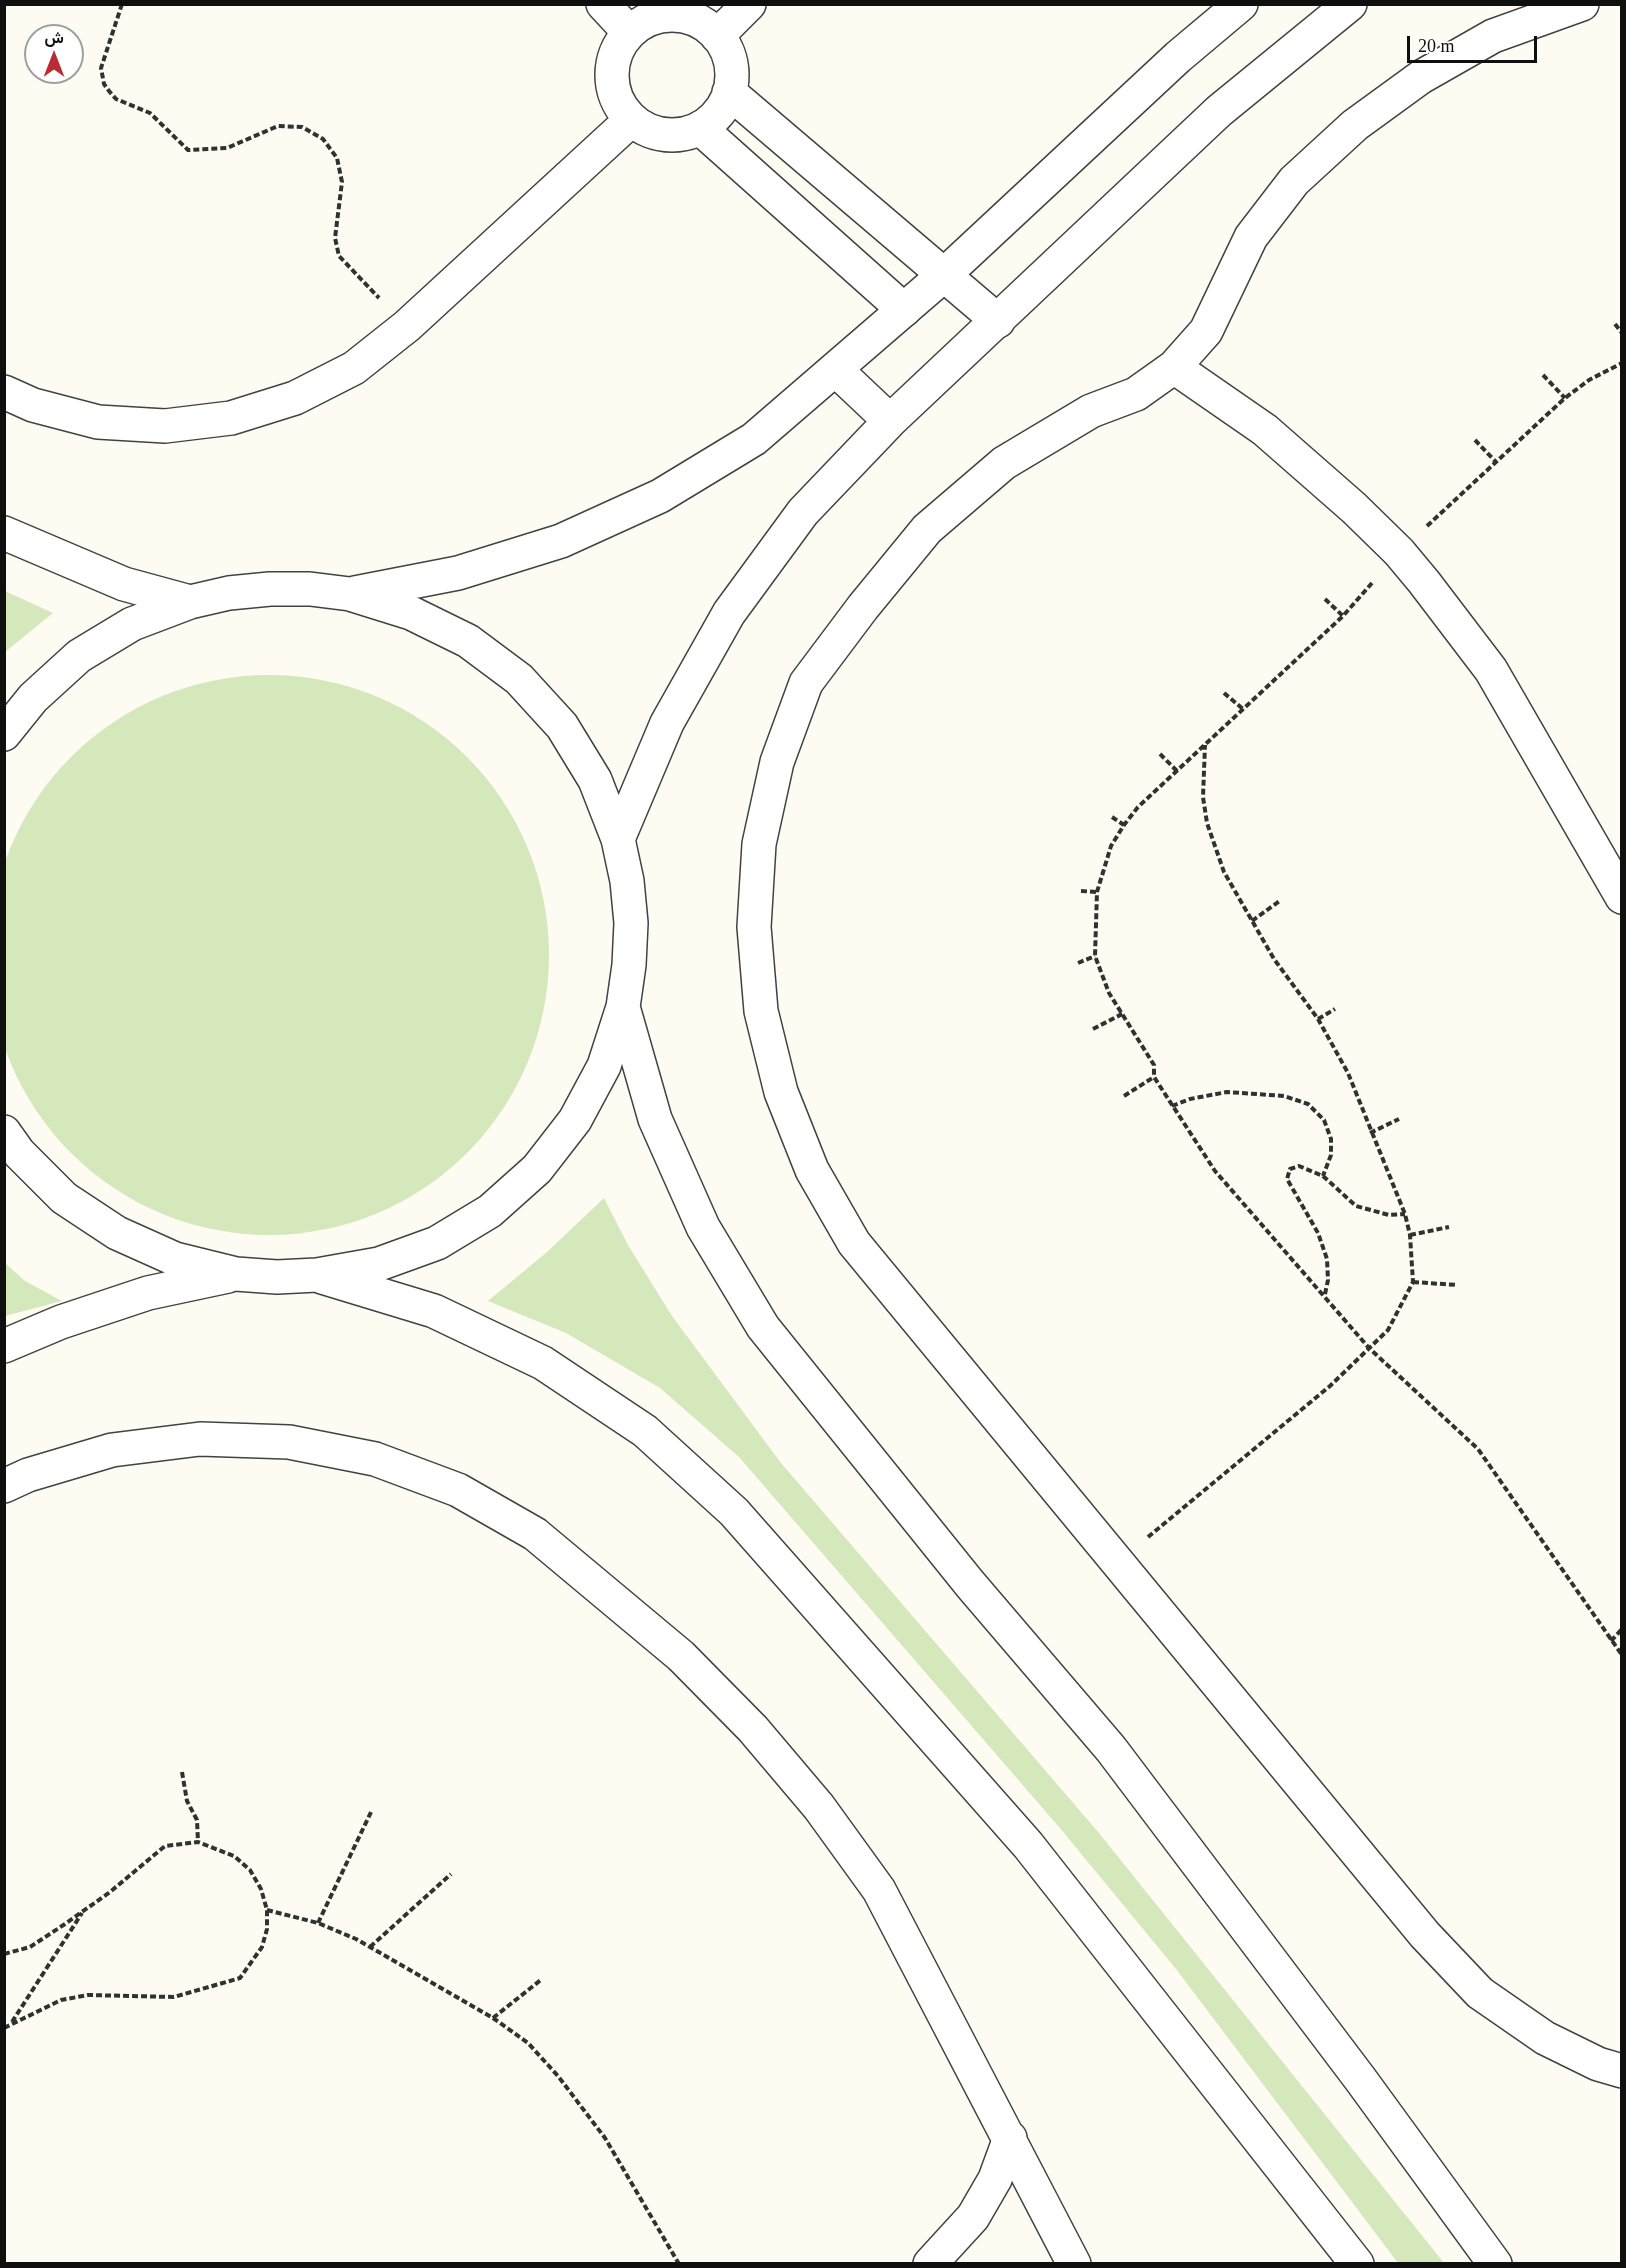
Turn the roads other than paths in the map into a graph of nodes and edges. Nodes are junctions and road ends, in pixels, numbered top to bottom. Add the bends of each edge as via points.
1 (603, 4) edge
2 (749, 4) edge
3 (1241, 4) edge
4 (1582, 4) edge
5 (1341, 7) edge
6 (629, 32) junction
7 (717, 36) junction
8 (729, 92) junction
9 (631, 120) junction
10 (700, 128) junction
11 (944, 275) junction
12 (904, 310) junction
13 (998, 321) junction
14 (1174, 367) junction
15 (835, 369) junction
16 (4, 392) edge
17 (890, 421) junction
18 (4, 533) edge
19 (350, 594) junction
20 (189, 602) junction
21 (4, 734) edge
22 (618, 839) junction
23 (1622, 897) edge
24 (623, 1007) junction
25 (4, 1132) edge
26 (236, 1274) junction
27 (317, 1275) junction
28 (4, 1346) edge
29 (4, 1486) edge
30 (1622, 2071) edge
31 (1010, 2138) junction
32 (930, 2264) edge
33 (1074, 2264) edge
34 (1357, 2264) edge
35 (1495, 2264) edge

1 - 6 street
2 - 7 street
3 - 11 street via 1178,57
4 - 14 street via 1493,36 1421,77 1354,125 1294,181 1251,237 1206,331
5 - 13 street via 1219,111
6 - 7 street via 658,17 674,15 690,18
6 - 9 street via 619,45 611,76 614,92
7 - 8 street via 731,63
8 - 10 street via 723,106
8 - 11 street
9 - 10 street via 664,135 682,135
9 - 16 street via 407,326 354,368 295,398 231,418 165,426 98,422 33,405
10 - 12 street
11 - 12 street
11 - 13 street
12 - 15 street
13 - 17 street
14 - 23 street via 1265,430 1399,552 1491,670
14 - 30 street via 1136,394 1091,411 1004,463 927,529 806,683 777,762 759,844 754,927 761,1011 781,1092 812,1170 854,1243 1425,1935 1480,1993 1545,2038 1598,2064
15 - 17 street
15 - 19 street via 754,439 660,496 561,541 458,573
17 - 22 street via 803,512 729,613 667,723
18 - 20 street via 124,584
19 - 20 street via 270,589
19 - 22 street via 411,613 459,636 519,680 567,735 595,780
20 - 21 street via 132,624 79,656 33,698
22 - 24 street via 631,923
24 - 27 street via 604,1066 575,1120 537,1169 490,1210 437,1243 378,1264
24 - 35 street via 655,1119 703,1227 764,1327 970,1584 1111,1749 1361,2079
25 - 26 street via 64,1198 117,1233 175,1259
26 - 27 street
26 - 28 street via 148,1293
27 - 34 street via 434,1311 543,1363 645,1431 734,1512 1028,1845
29 - 31 street via 112,1450 200,1439 289,1442 375,1459 458,1490 535,1534 681,1656 753,1729 819,1807 879,1890
31 - 32 street via 995,2179 973,2217
31 - 33 street

